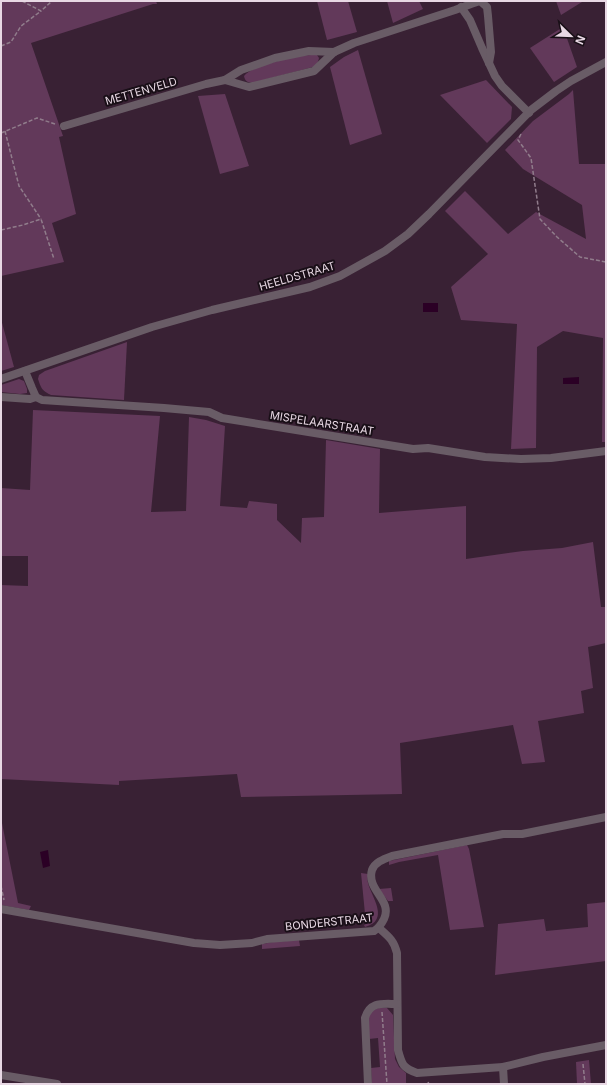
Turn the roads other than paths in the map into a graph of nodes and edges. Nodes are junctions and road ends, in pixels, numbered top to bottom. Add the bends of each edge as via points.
1 (461, 7) junction
2 (334, 52) junction
3 (489, 62) junction
4 (606, 62) edge
5 (225, 80) junction
6 (529, 113) junction
7 (64, 126) road end
8 (25, 371) junction
9 (1, 379) edge
10 (1, 397) edge
11 (36, 397) junction
12 (606, 451) edge
13 (606, 817) edge
14 (4, 909) edge
15 (379, 928) junction
16 (397, 1004) junction
17 (606, 1045) edge
18 (503, 1067) junction
19 (1, 1075) edge
20 (57, 1084) edge
21 (368, 1084) edge
22 (504, 1084) edge

1 - 2 street, METTENVELD
1 - 3 street, METTENVELD via 470,20
1 - 3 street, METTENVELD via 480,1 487,7 491,52
2 - 5 street, METTENVELD via 309,51 275,58 240,70
2 - 5 street, METTENVELD via 314,71 249,87
3 - 6 street, METTENVELD via 502,86
4 - 6 street, HEELDSTRAAT via 561,88
5 - 7 street, METTENVELD
6 - 8 street, HEELDSTRAAT via 408,234 385,251 340,276 152,327
8 - 9 street, HEELDSTRAAT
8 - 11 street
10 - 11 street, MISPELAARSTRAAT
11 - 12 street, MISPELAARSTRAAT via 42,400 209,412 222,418 413,449 428,448 484,457 551,458
13 - 15 street, BONDERSTRAAT via 522,834 503,834 383,859 374,866 371,874 371,882 384,902 386,910
14 - 15 street, BONDERSTRAAT via 194,943 252,943 267,939 374,931
15 - 16 street via 395,944
16 - 18 street via 398,1050 401,1062 408,1069 417,1073
16 - 21 street via 372,1006 366,1013
17 - 18 street
18 - 22 street
19 - 20 street

